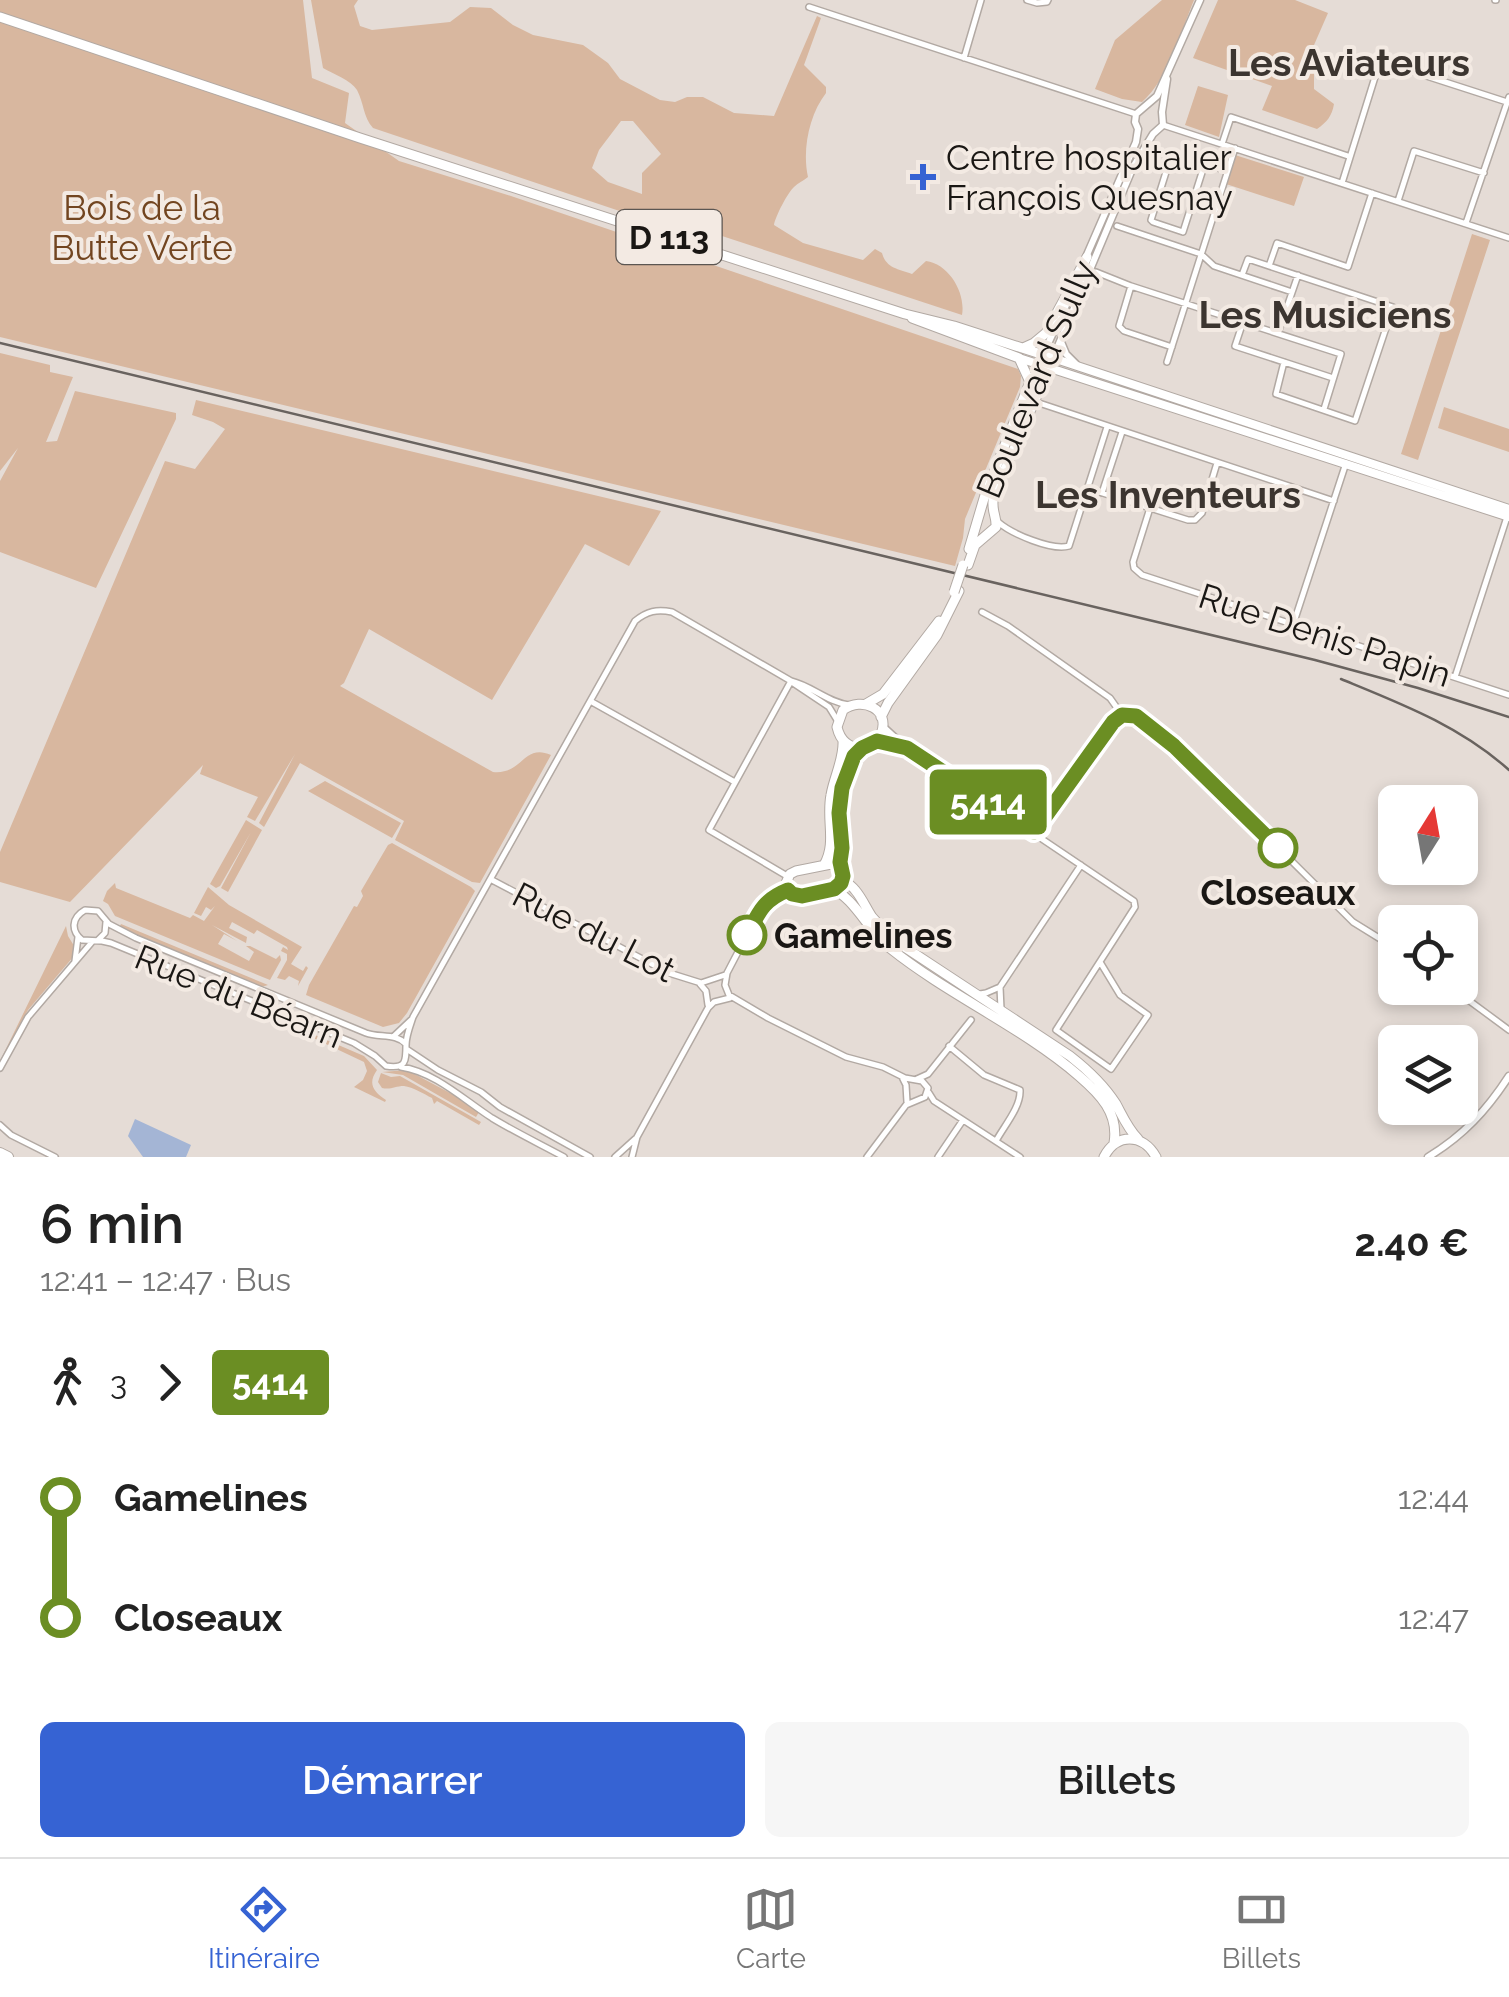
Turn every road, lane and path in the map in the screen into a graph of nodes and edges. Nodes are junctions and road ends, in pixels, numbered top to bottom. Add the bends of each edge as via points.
1 (982, 0) edge
2 (1027, 0) edge
3 (1048, 0) edge
4 (1200, 0) edge
5 (809, 7) dead end
6 (0, 17) edge
7 (964, 58) junction
8 (1168, 73) junction
9 (1508, 99) edge
10 (1149, 105) junction
11 (1162, 112) junction
12 (1136, 114) junction
13 (1163, 124) junction
14 (1138, 129) junction
15 (1152, 134) junction
16 (1222, 144) junction
17 (1234, 148) junction
18 (1349, 156) junction
19 (1205, 164) junction
20 (1227, 170) junction
21 (1484, 173) junction
22 (1342, 183) junction
23 (1372, 193) junction
24 (1398, 201) junction
25 (1466, 224) junction
26 (1117, 226) dead end
27 (1509, 238) edge
28 (1202, 254) junction
29 (1087, 256) junction
30 (1269, 266) junction
31 (1096, 272) dead end
32 (1242, 275) junction
33 (1298, 275) junction
34 (1131, 286) junction
35 (1292, 292) junction
36 (1186, 303) junction
37 (1243, 322) junction
38 (1278, 333) junction
39 (1060, 339) junction
40 (1172, 348) junction
41 (1021, 352) junction
42 (1046, 361) junction
43 (1167, 362) dead end
44 (1284, 362) junction
45 (1081, 367) junction
46 (1069, 374) junction
47 (1334, 378) junction
48 (1030, 382) junction
49 (1043, 383) junction
50 (1033, 401) junction
51 (1323, 410) junction
52 (1107, 427) junction
53 (1122, 432) junction
54 (1217, 463) junction
55 (1346, 463) junction
56 (1087, 488) junction
57 (1102, 493) junction
58 (1334, 501) junction
59 (1150, 508) junction
60 (1508, 513) edge
61 (995, 518) junction
62 (977, 521) junction
63 (990, 532) junction
64 (1016, 534) junction
65 (965, 565) junction
66 (956, 591) junction
67 (982, 612) dead end
68 (1293, 624) junction
69 (1454, 677) junction
70 (791, 680) junction
71 (1509, 696) edge
72 (592, 702) junction
73 (866, 704) junction
74 (852, 705) junction
75 (1122, 715) junction
76 (882, 721) junction
77 (838, 723) junction
78 (843, 741) junction
79 (877, 741) junction
80 (862, 748) junction
81 (907, 748) junction
82 (734, 782) junction
83 (1034, 832) junction
84 (824, 865) junction
85 (1081, 865) junction
86 (842, 873) junction
87 (788, 876) junction
88 (490, 879) junction
89 (832, 889) junction
90 (788, 890) junction
91 (106, 922) junction
92 (78, 938) junction
93 (1378, 938) edge
94 (94, 942) junction
95 (1100, 962) junction
96 (74, 963) junction
97 (726, 973) junction
98 (713, 981) junction
99 (698, 982) junction
100 (1000, 987) junction
101 (726, 988) junction
102 (707, 993) junction
103 (972, 997) junction
104 (733, 998) junction
105 (720, 999) junction
106 (1475, 1005) edge
107 (708, 1008) junction
108 (996, 1013) junction
109 (414, 1017) junction
110 (971, 1020) junction
111 (1509, 1030) edge
112 (385, 1042) junction
113 (948, 1046) junction
114 (407, 1047) junction
115 (379, 1058) junction
116 (398, 1066) junction
117 (0, 1068) edge
118 (928, 1074) junction
119 (1509, 1076) edge
120 (901, 1077) junction
121 (916, 1080) junction
122 (927, 1088) junction
123 (907, 1091) junction
124 (919, 1100) junction
125 (934, 1101) junction
126 (906, 1105) junction
127 (963, 1120) junction
128 (0, 1125) edge
129 (637, 1137) junction
130 (1138, 1140) junction
131 (996, 1141) junction
132 (1114, 1143) junction
133 (0, 1152) edge
134 (1103, 1156) edge
135 (8, 1157) edge
136 (55, 1157) edge
137 (564, 1157) edge
138 (590, 1157) edge
139 (615, 1157) edge
140 (632, 1157) edge
141 (867, 1157) edge
142 (938, 1157) edge
143 (1020, 1157) edge
144 (1156, 1157) edge
145 (1428, 1157) edge

1 - 7 street
2 - 3 street
4 - 8 street
5 - 7 street
6 - 41 main road, D 113
7 - 12 street
8 - 10 street
8 - 11 street
9 - 18 street via 1380,61
9 - 21 street
10 - 11 street
10 - 12 street
11 - 13 street
12 - 14 street
13 - 15 street
13 - 16 street
14 - 15 street
14 - 29 street, Boulevard Sully
15 - 39 street, Boulevard Sully
16 - 17 street
16 - 18 street via 1231,116
17 - 20 street
17 - 22 street
18 - 22 street
19 - 19 street via 1183,232 1153,222 1172,153
19 - 20 street
20 - 28 street
21 - 24 street via 1414,151
21 - 25 street
22 - 23 street
23 - 24 street
23 - 30 street via 1348,266 1276,243
24 - 25 street
25 - 27 street
26 - 28 street
28 - 32 street via 1214,266
28 - 36 street
29 - 41 main road via 1046,333
29 - 42 street, Boulevard Sully
30 - 32 street via 1248,258
30 - 33 street
31 - 34 street
32 - 35 street
33 - 35 street
33 - 51 street via 1393,307 1356,421
34 - 36 street
34 - 40 street via 1119,326
35 - 38 street
36 - 37 street
36 - 40 street
37 - 38 street
37 - 44 street via 1235,346
38 - 47 street via 1341,354
39 - 42 street, Boulevard Sully
39 - 45 street
40 - 43 street
41 - 42 main road, D 113
41 - 48 main road
42 - 45 main road, D 113
42 - 46 main road, D 113
42 - 48 street, Boulevard Sully
42 - 49 main road, Boulevard Sully
44 - 47 street
44 - 51 street via 1276,394
45 - 60 main road, D 113
46 - 49 main road
46 - 55 main road, D 113
47 - 51 street
48 - 62 main road, Boulevard Sully
49 - 50 main road, Boulevard Sully
50 - 52 street
50 - 61 main road, Boulevard Sully via 996,490
52 - 53 street
52 - 56 street
53 - 54 street
53 - 57 street
54 - 58 street
54 - 59 street via 1195,520
55 - 58 street
55 - 60 main road, D 113
56 - 57 street
56 - 64 street via 1069,546
57 - 59 street
58 - 68 street
59 - 68 street, Rue Denis Papin via 1136,571
60 - 69 street
61 - 62 main road via 985,512
61 - 63 main road
61 - 64 street
62 - 63 main road via 982,532
62 - 65 main road, Boulevard Sully
63 - 64 street
63 - 65 main road, Boulevard Sully
65 - 66 main road, bridge
66 - 73 main road via 883,694
66 - 76 main road via 937,635
67 - 75 street via 1110,698
68 - 69 street, Rue Denis Papin
69 - 71 street, Rue Denis Papin
70 - 72 street via 661,610 635,622
70 - 74 street
70 - 77 street via 829,707
70 - 82 street
72 - 82 street
72 - 88 street
73 - 74 main road
73 - 76 main road
74 - 77 main road
75 - 83 street
75 - 93 street via 1136,716 1174,746 1356,925
76 - 79 main road
76 - 81 street
77 - 78 main road
78 - 80 main road
78 - 84 main road
79 - 80 main road
79 - 81 street
80 - 86 main road via 842,788
81 - 83 street
82 - 87 street via 709,830
83 - 85 street
84 - 86 main road
84 - 87 main road
85 - 95 street via 1134,901
85 - 100 street
86 - 89 main road
86 - 103 main road via 888,933
87 - 90 main road
88 - 99 street, Rue du Lot via 656,967
88 - 109 street
89 - 90 main road via 799,896
89 - 103 main road via 848,898 887,946
90 - 97 street via 764,903
91 - 92 street via 98,912 80,913 74,922
91 - 94 street
91 - 112 street, Rue du Béarn
92 - 94 street
92 - 96 street
94 - 96 street
94 - 115 street, Rue du Béarn
95 - 95 street via 1120,995 1148,1015 1111,1069 1056,1030
96 - 117 street via 28,1017
97 - 98 street
97 - 101 street
98 - 99 street
98 - 101 street
98 - 102 street
99 - 102 street
100 - 103 street
100 - 108 street
101 - 104 street
101 - 105 street
102 - 105 street
102 - 107 street
103 - 108 main road
103 - 110 street
104 - 105 street
104 - 120 street via 837,1053
105 - 107 street
106 - 111 street
107 - 129 street
108 - 110 street
108 - 130 main road via 1096,1078
108 - 132 main road via 1097,1093 1116,1126
109 - 112 street
109 - 114 street
110 - 113 street
112 - 114 street via 401,1039
112 - 115 street
113 - 118 street
113 - 131 street via 984,1076 1020,1090
114 - 116 street
114 - 138 street
115 - 116 street
116 - 137 street
118 - 121 street
118 - 122 street
119 - 145 street via 1471,1125
120 - 121 street
120 - 123 street
121 - 122 street
121 - 123 street
122 - 124 street
122 - 125 street
123 - 124 street
123 - 126 street
124 - 125 street
124 - 126 street
125 - 127 street
126 - 141 street
127 - 131 street
127 - 142 street
128 - 136 street
129 - 139 street
129 - 140 street
130 - 132 main road
130 - 144 main road
131 - 143 street
132 - 134 main road
133 - 135 highway

